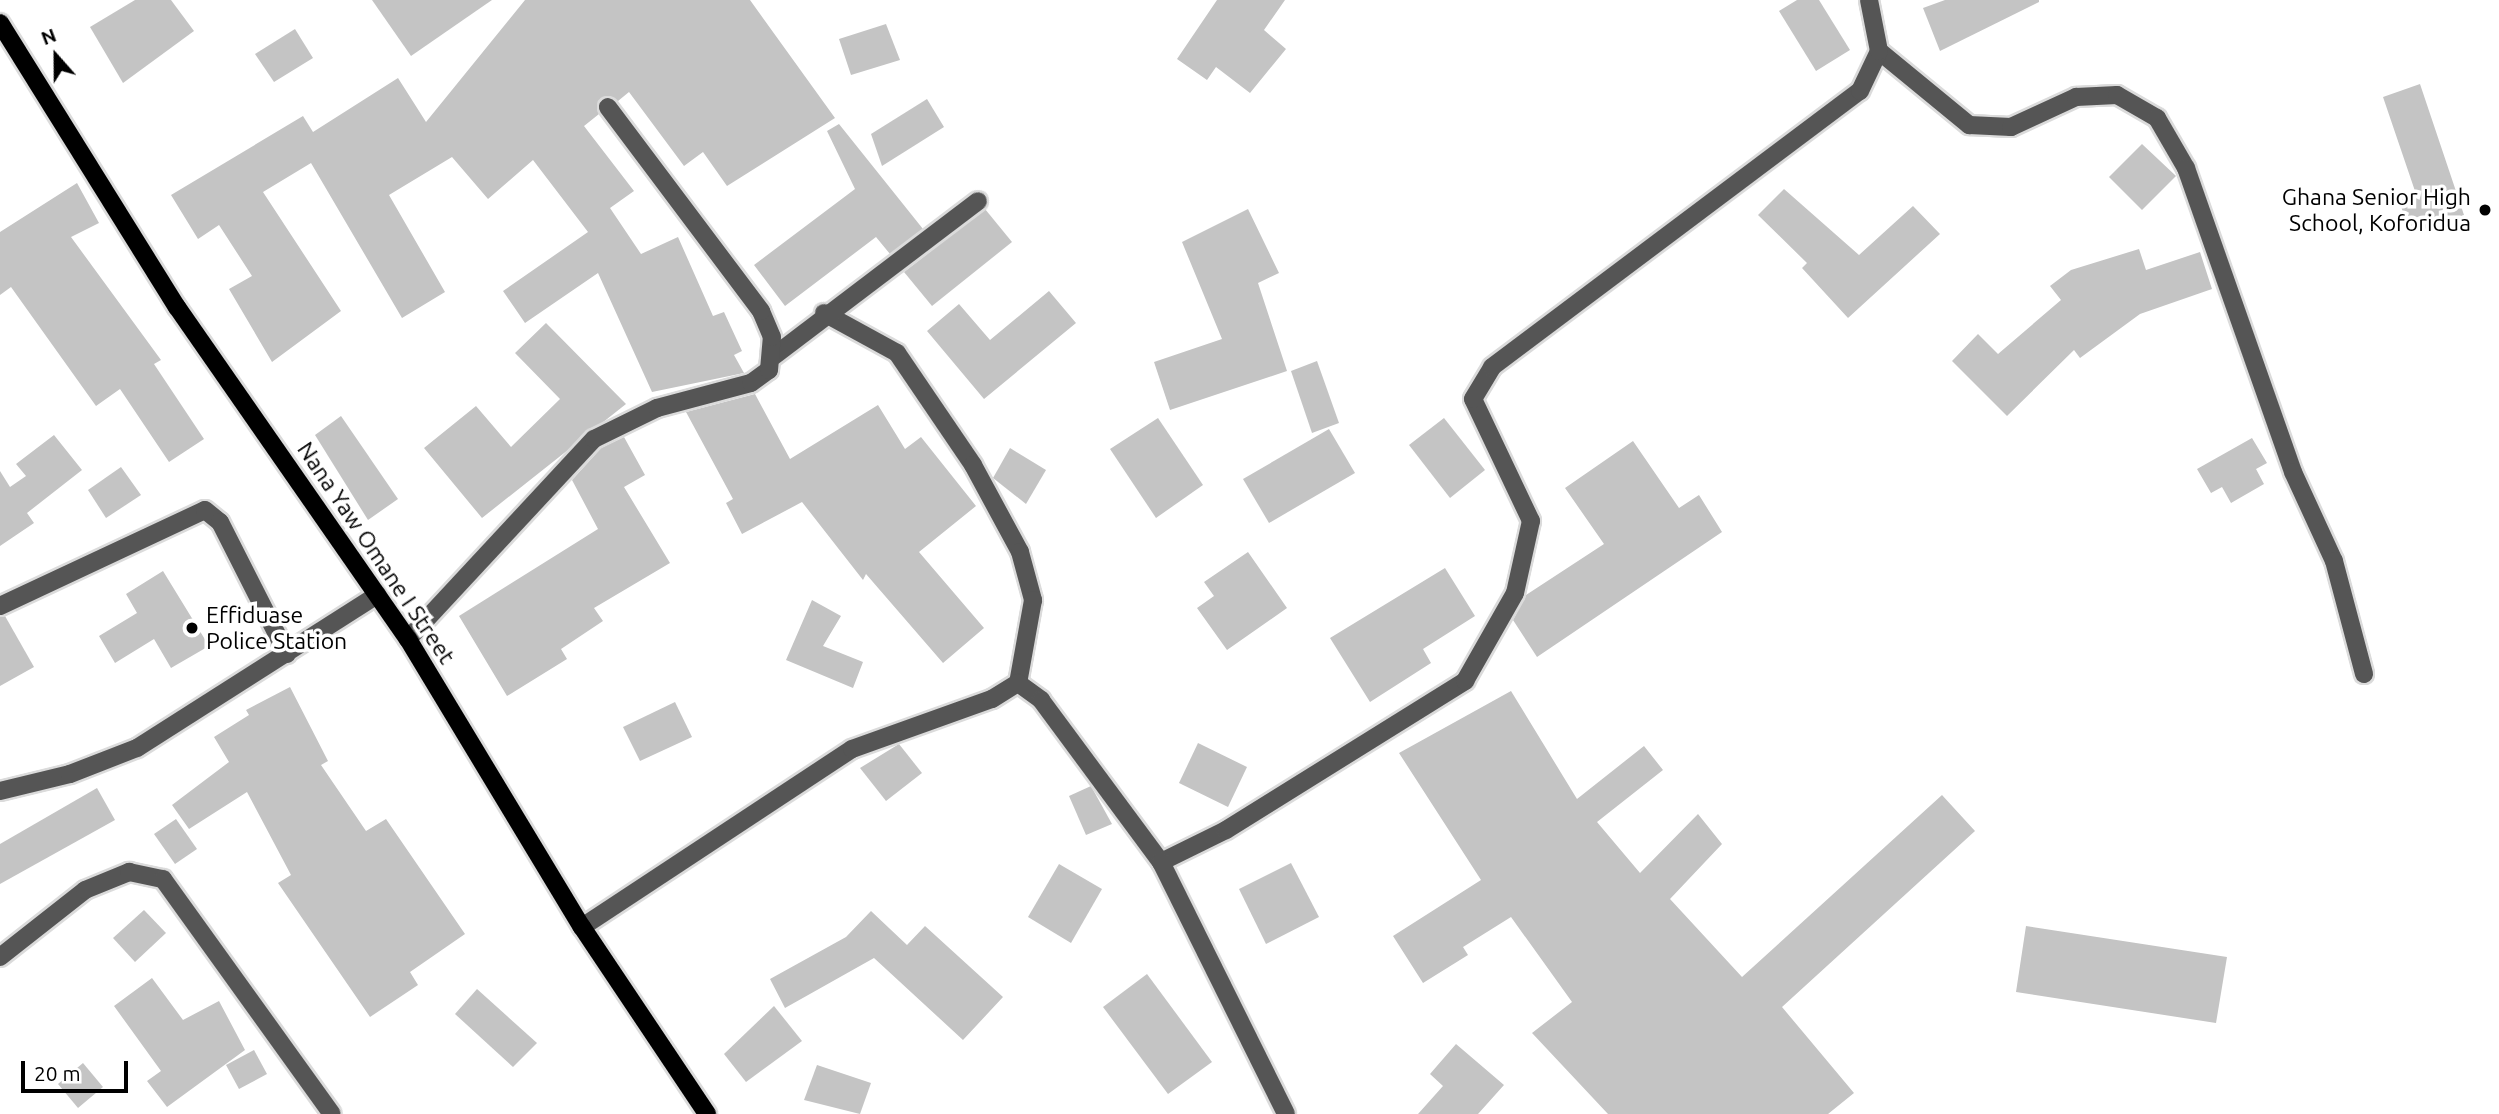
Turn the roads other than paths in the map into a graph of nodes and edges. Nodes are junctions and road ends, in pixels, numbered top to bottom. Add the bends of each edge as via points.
1 (1869, 0) edge
2 (0, 23) edge
3 (1879, 51) junction
4 (608, 107) dead end
5 (978, 201) dead end
6 (824, 313) junction
7 (774, 356) junction
8 (377, 595) junction
9 (0, 606) edge
10 (408, 639) junction
11 (287, 654) junction
12 (2364, 674) dead end
13 (1018, 683) junction
14 (0, 791) edge
15 (1161, 862) junction
16 (582, 927) junction
17 (0, 957) edge
18 (332, 1114) edge
19 (707, 1114) edge
20 (1286, 1114) edge

1 - 3 street
2 - 8 main road, Nana Yaw Omane I Street via 177,307
3 - 12 street via 1969,125 2011,127 2076,97 2117,95 2157,118 2186,169 2293,472 2334,562
3 - 15 street via 1860,91 1492,367 1473,399 1531,522 1516,593 1465,681 1226,830
4 - 7 street via 761,311
5 - 6 street
6 - 7 street
6 - 13 street via 897,353 973,465 1020,552 1033,600
7 - 10 street via 751,383 657,408 594,439
8 - 10 main road, Nana Yaw Omane I Street
8 - 11 street
9 - 11 street via 205,510 220,522
10 - 16 main road, Nana Yaw Omane I Street
11 - 14 street via 137,748 70,774
13 - 15 street via 1041,700
13 - 16 street via 992,699 852,749
15 - 20 street
16 - 19 main road, Nana Yaw Omane I Street
17 - 18 street via 85,890 129,872 163,879

